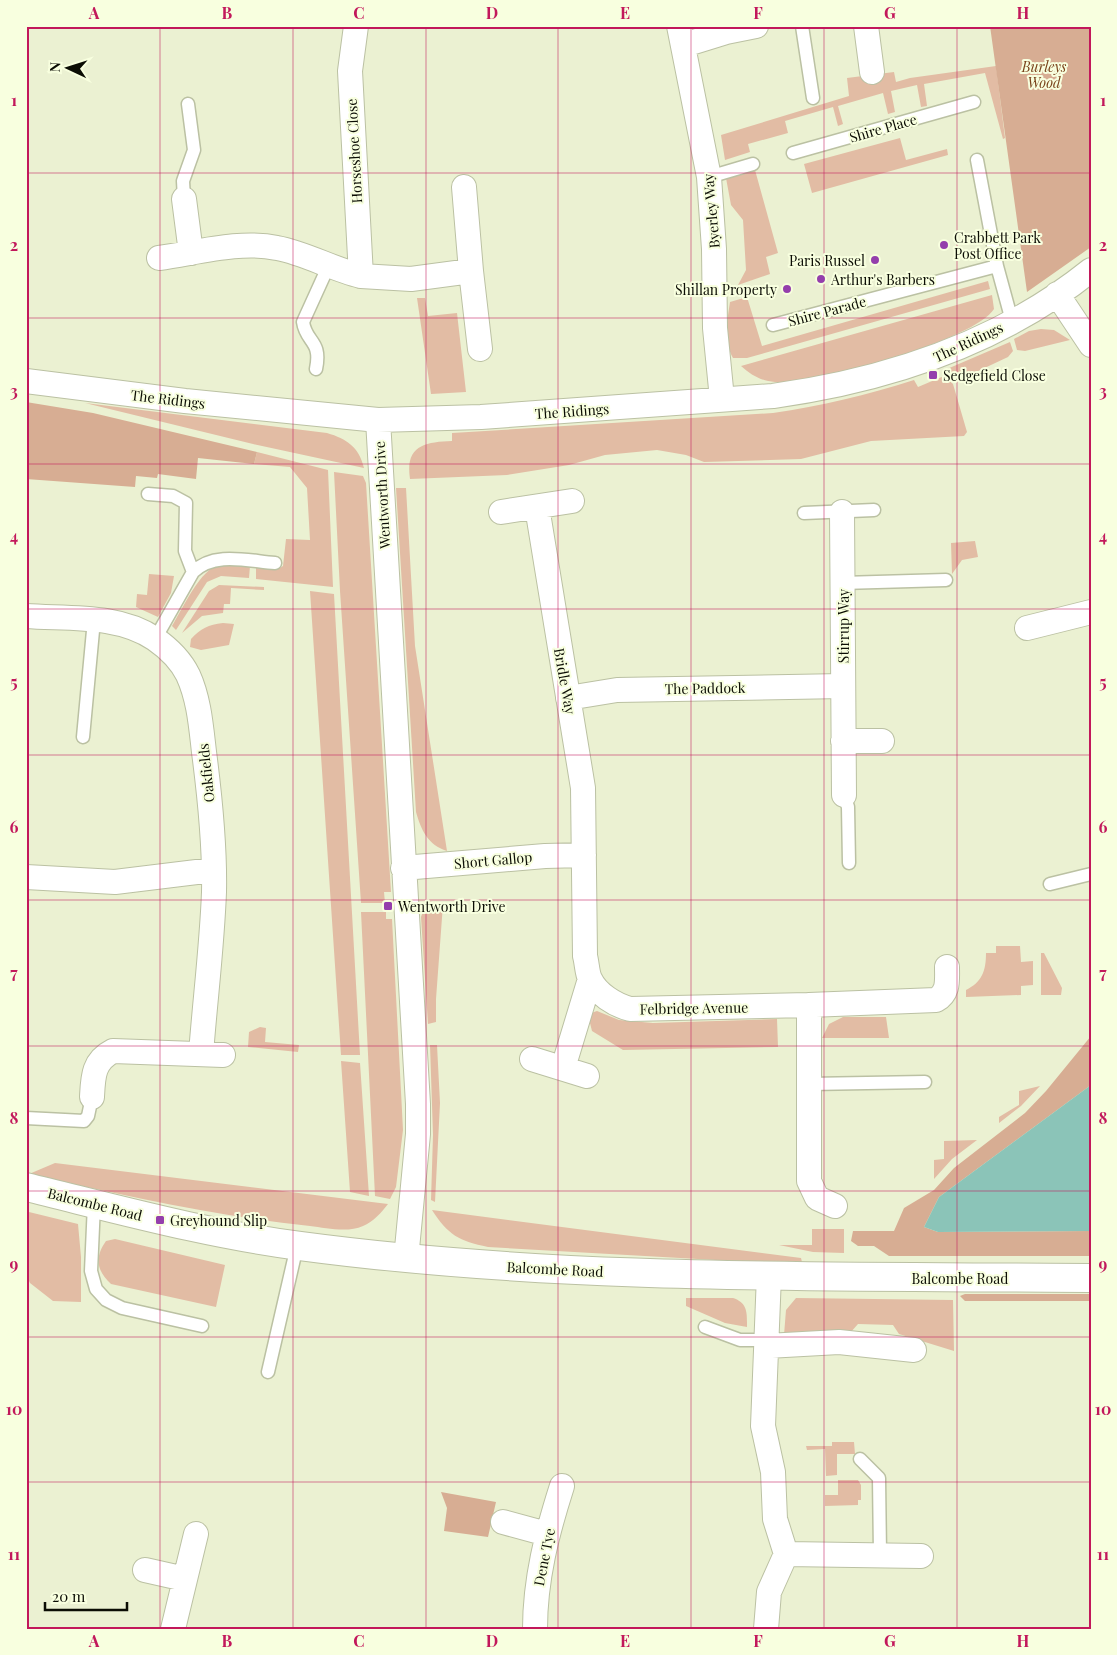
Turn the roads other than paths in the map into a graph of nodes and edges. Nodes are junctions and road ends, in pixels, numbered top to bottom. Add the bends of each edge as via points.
1 (356, 26) edge
2 (756, 26) edge
3 (802, 26) edge
4 (866, 26) edge
5 (682, 36) edge
6 (872, 72) dead end
7 (813, 98) dead end
8 (974, 102) dead end
9 (188, 104) dead end
10 (793, 153) dead end
11 (977, 160) dead end
12 (754, 164) dead end
13 (709, 177) junction
14 (464, 187) dead end
15 (184, 200) joint
16 (191, 253) junction
17 (159, 258) dead end
18 (997, 266) junction
19 (328, 267) junction
20 (1091, 270) edge
21 (471, 271) junction
22 (361, 276) junction
23 (1057, 294) junction
24 (1012, 321) junction
25 (773, 325) dead end
26 (1091, 344) edge
27 (480, 349) dead end
28 (316, 369) dead end
29 (26, 381) edge
30 (722, 399) junction
31 (378, 420) junction
32 (148, 494) dead end
33 (572, 501) dead end
34 (537, 507) junction
35 (874, 510) dead end
36 (501, 512) dead end
37 (842, 512) junction
38 (804, 513) dead end
39 (275, 562) dead end
40 (193, 572) junction
41 (946, 580) dead end
42 (842, 583) junction
43 (1091, 612) edge
44 (26, 616) edge
45 (94, 620) junction
46 (1027, 628) dead end
47 (155, 639) junction
48 (843, 686) junction
49 (568, 698) junction
50 (83, 737) dead end
51 (843, 741) junction
52 (882, 742) dead end
53 (844, 795) joint
54 (584, 855) junction
55 (849, 862) dead end
56 (403, 868) junction
57 (213, 870) junction
58 (1091, 874) edge
59 (26, 877) edge
60 (1050, 884) dead end
61 (947, 967) dead end
62 (590, 979) junction
63 (809, 1005) junction
64 (532, 1059) dead end
65 (563, 1068) junction
66 (587, 1076) dead end
67 (925, 1082) dead end
68 (809, 1084) junction
69 (92, 1098) joint
70 (26, 1118) edge
71 (26, 1186) edge
72 (94, 1204) junction
73 (835, 1206) dead end
74 (297, 1246) junction
75 (406, 1259) junction
76 (769, 1276) junction
77 (1091, 1278) edge
78 (202, 1326) dead end
79 (705, 1327) dead end
80 (768, 1343) junction
81 (914, 1350) dead end
82 (268, 1372) dead end
83 (860, 1459) dead end
84 (562, 1486) dead end
85 (503, 1522) dead end
86 (196, 1534) dead end
87 (547, 1534) junction
88 (786, 1554) junction
89 (880, 1554) junction
90 (922, 1556) dead end
91 (145, 1570) dead end
92 (185, 1579) junction
93 (173, 1629) edge
94 (535, 1629) edge
95 (766, 1629) edge

1 - 22 street, Horseshoe Close via 350,71
2 - 5 street
3 - 7 lane
4 - 6 street
5 - 13 street, Byerley Way
8 - 10 lane, Shire Place
9 - 15 lane via 194,150 184,182
11 - 18 lane
12 - 13 lane
13 - 30 street, Byerley Way via 715,328
14 - 21 street
15 - 16 street
16 - 17 street
16 - 19 street via 263,245 294,252
18 - 24 lane
18 - 25 lane, Shire Parade
19 - 22 street
19 - 28 lane via 303,322 315,342
20 - 23 street, The Ridings
21 - 22 street via 411,279
21 - 27 street
23 - 24 street, The Ridings
23 - 26 street
24 - 30 street, The Ridings via 950,352 870,378 821,390
29 - 31 street, The Ridings
30 - 31 street, The Ridings via 490,416
31 - 56 street, Wentworth Drive
32 - 40 lane via 173,496 186,503 185,551
33 - 34 street
34 - 36 street
34 - 49 street, Bridle Way
35 - 37 lane
37 - 38 lane
37 - 42 street, Stirrup Way
39 - 40 lane via 212,560
40 - 47 lane
41 - 42 lane
42 - 48 street, Stirrup Way
43 - 46 street
44 - 45 street, Oakfields
45 - 47 street, Oakfields via 126,625
45 - 50 lane
47 - 57 street, Oakfields via 182,665 196,698 206,765
48 - 49 street, The Paddock via 617,690
48 - 51 street, Stirrup Way
49 - 54 street, Bridle Way via 583,788
51 - 52 street
51 - 53 street, Stirrup Way
53 - 55 lane via 848,807
54 - 56 street, Short Gallop
54 - 62 street via 585,956
56 - 75 street, Wentworth Drive via 418,1104
57 - 59 street via 115,882
57 - 69 street, Oakfields via 212,1055 114,1051 97,1064
58 - 60 lane
61 - 63 street, Felbridge Avenue via 946,990 936,1000
62 - 63 street, Felbridge Avenue via 617,1006 630,1009
62 - 65 street
63 - 68 street
64 - 65 street
65 - 66 street
67 - 68 lane
68 - 73 street via 809,1181 817,1198
69 - 70 lane via 91,1110 84,1121
71 - 72 main road, Balcombe Road
72 - 74 main road, Balcombe Road
72 - 78 lane via 91,1271 96,1289 106,1300 122,1308
74 - 75 main road, Balcombe Road
74 - 82 lane
75 - 76 main road, Balcombe Road via 585,1271
76 - 77 main road, Balcombe Road
76 - 80 street
79 - 80 lane via 740,1340
80 - 81 street via 839,1342
80 - 88 street via 763,1426 773,1472 775,1519
83 - 89 lane via 879,1478
84 - 87 street, Dene Tye
85 - 87 street
86 - 92 street
87 - 94 street, Dene Tye via 537,1586
88 - 89 street
88 - 95 street via 769,1592
89 - 90 street
91 - 92 street
92 - 93 street

